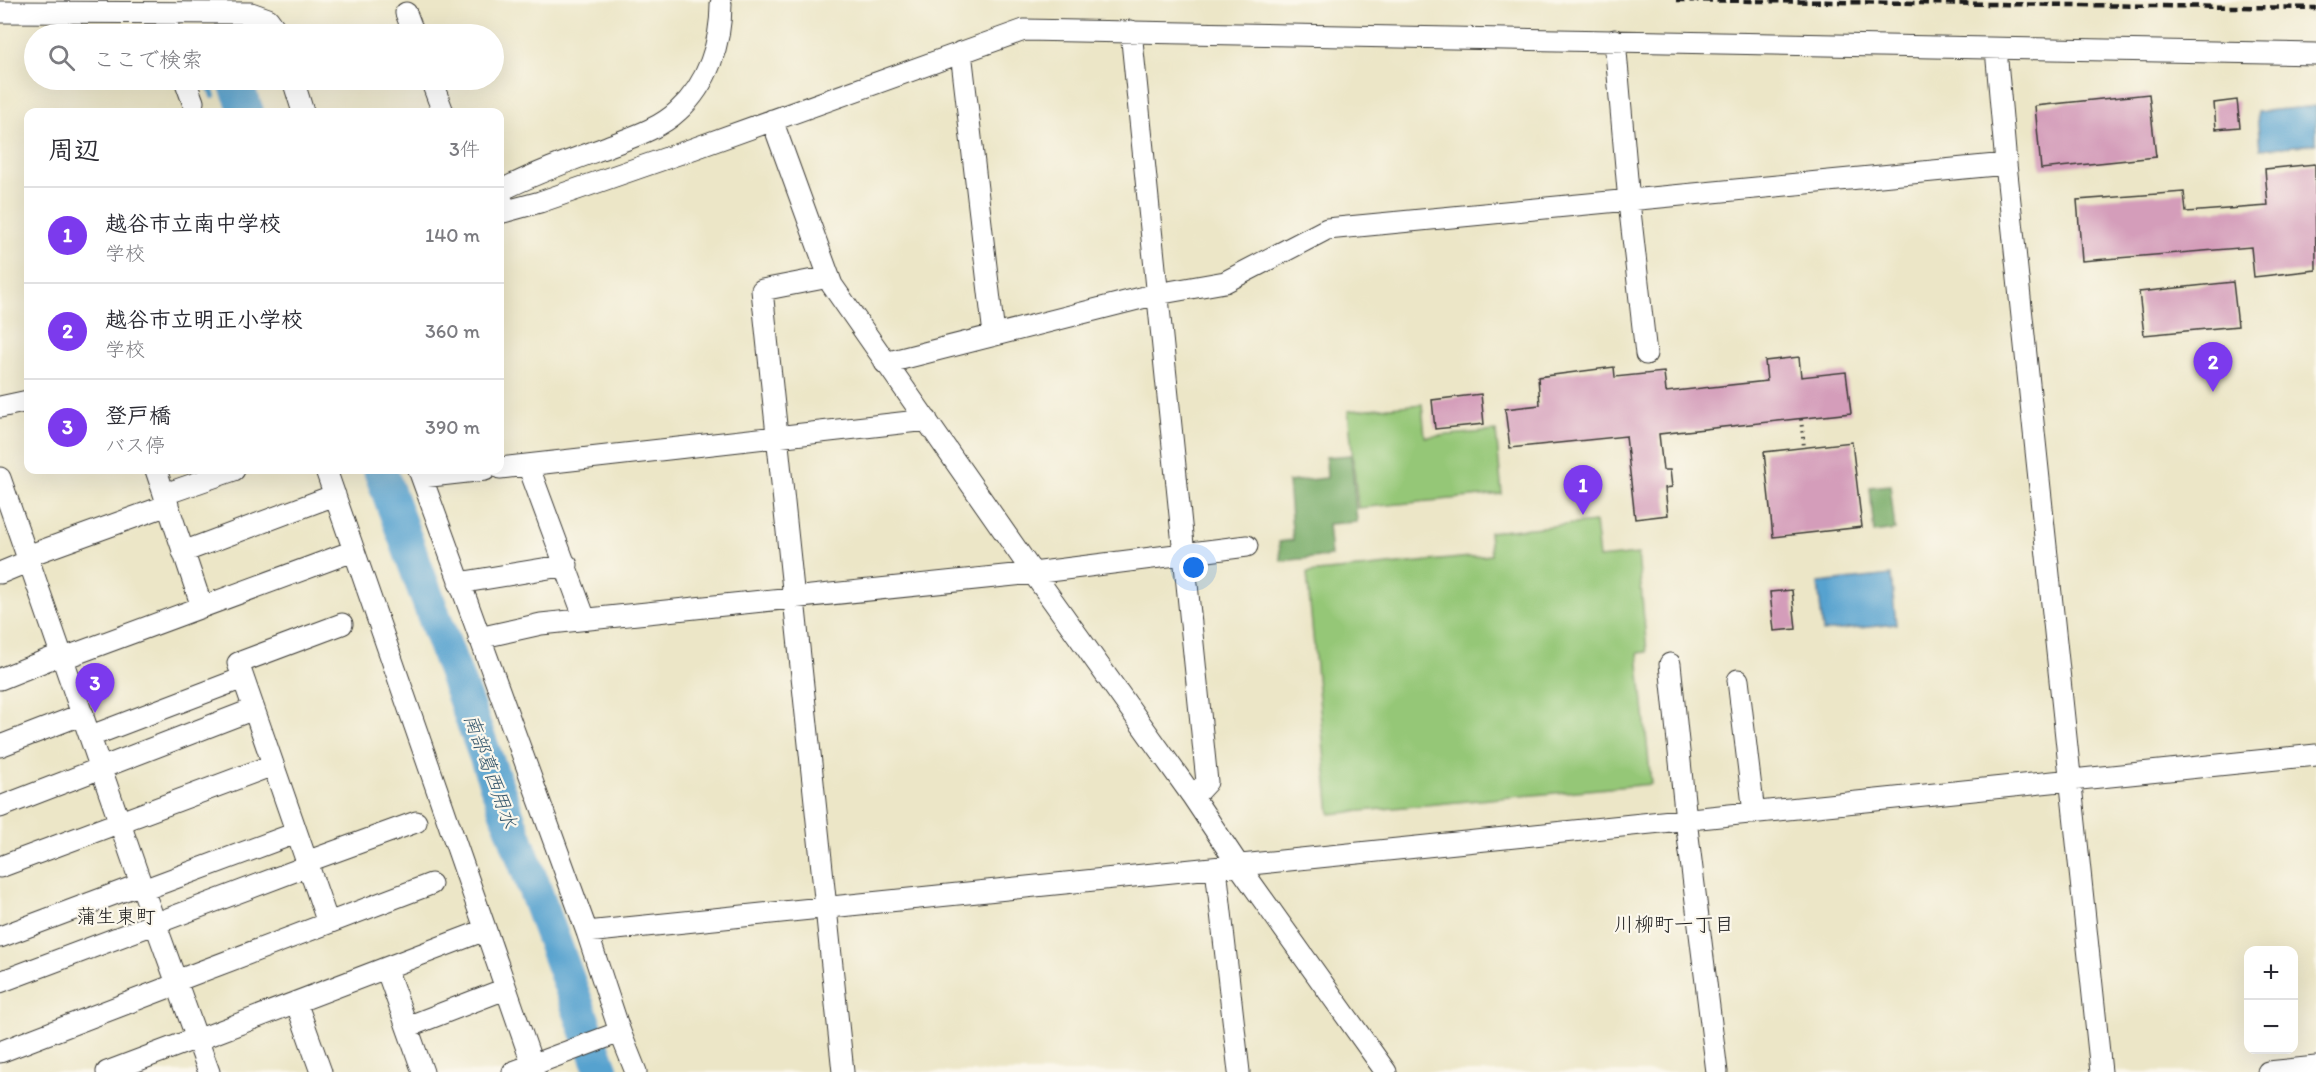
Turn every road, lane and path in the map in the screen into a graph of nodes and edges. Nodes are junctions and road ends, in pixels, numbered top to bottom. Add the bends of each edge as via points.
1 (721, 4) dead end
2 (0, 12) edge
3 (168, 13) junction
4 (406, 14) dead end
5 (170, 24) edge
6 (272, 24) edge
7 (410, 24) edge
8 (1131, 31) junction
9 (1615, 40) junction
10 (1996, 49) junction
11 (961, 52) junction
12 (2316, 54) edge
13 (189, 90) edge
14 (296, 90) edge
15 (435, 90) edge
16 (193, 102) dead end
17 (302, 108) edge
18 (442, 108) edge
19 (772, 120) junction
20 (2006, 164) junction
21 (504, 189) edge
22 (1629, 202) junction
23 (504, 204) edge
24 (829, 277) junction
25 (1157, 294) junction
26 (994, 335) junction
27 (1646, 354) dead end
28 (885, 363) junction
29 (24, 402) edge
30 (0, 407) edge
31 (1801, 419) dead end
32 (927, 420) junction
33 (777, 437) junction
34 (1804, 447) dead end
35 (528, 465) junction
36 (504, 468) edge
37 (157, 474) edge
38 (225, 474) edge
39 (327, 474) edge
40 (420, 474) edge
41 (0, 478) edge
42 (335, 495) junction
43 (167, 500) junction
44 (4, 502) edge
45 (1248, 546) dead end
46 (183, 552) junction
47 (348, 553) dead end
48 (1182, 555) junction
49 (28, 559) junction
50 (567, 565) junction
51 (0, 573) edge
52 (1033, 573) junction
53 (459, 583) junction
54 (793, 597) junction
55 (202, 608) junction
56 (585, 619) junction
57 (342, 624) dead end
58 (479, 638) junction
59 (63, 656) junction
60 (1670, 664) dead end
61 (243, 678) junction
62 (0, 679) edge
63 (1738, 680) dead end
64 (254, 709) junction
65 (83, 714) junction
66 (92, 736) junction
67 (0, 746) edge
68 (2316, 755) edge
69 (273, 765) junction
70 (102, 767) junction
71 (2070, 780) junction
72 (1193, 797) junction
73 (0, 807) edge
74 (1754, 813) junction
75 (1686, 820) junction
76 (120, 822) junction
77 (417, 822) dead end
78 (296, 833) junction
79 (1, 864) edge
80 (307, 864) junction
81 (1239, 866) junction
82 (1216, 868) junction
83 (431, 884) dead end
84 (142, 887) junction
85 (826, 907) junction
86 (156, 923) junction
87 (328, 923) junction
88 (485, 930) junction
89 (586, 932) junction
90 (0, 937) edge
91 (386, 968) junction
92 (0, 982) edge
93 (177, 983) junction
94 (505, 989) junction
95 (297, 1002) junction
96 (407, 1027) junction
97 (615, 1034) junction
98 (197, 1039) junction
99 (0, 1052) edge
100 (2316, 1067) edge
101 (527, 1070) edge
102 (108, 1072) edge
103 (209, 1072) edge
104 (321, 1072) edge
105 (423, 1072) edge
106 (636, 1072) edge
107 (843, 1072) edge
108 (1239, 1072) edge
109 (1386, 1072) edge
110 (1717, 1072) edge
111 (2101, 1072) edge
112 (2268, 1072) edge

1 - 21 street via 717,45 696,90 678,112 650,130
2 - 3 street
3 - 5 street
3 - 6 street via 251,14
4 - 7 street
8 - 9 street
8 - 11 street via 1024,30
8 - 25 street
9 - 10 street
9 - 22 street
10 - 12 street
10 - 20 street
11 - 19 street
11 - 26 street
13 - 16 street
14 - 17 street
15 - 18 street
19 - 23 street via 540,202
19 - 24 street
20 - 22 street
20 - 71 street
22 - 25 street via 1327,229 1225,282
22 - 27 street
24 - 28 street
24 - 33 street via 762,290
25 - 26 street
25 - 48 street
26 - 28 street
28 - 32 street
29 - 30 street
31 - 34 path
32 - 33 street
32 - 52 street
33 - 35 street
33 - 54 street
35 - 36 street
35 - 50 street
37 - 43 street
38 - 43 street
39 - 42 street
40 - 53 street
41 - 44 street
42 - 46 street
42 - 88 street
43 - 46 street
43 - 49 street
44 - 49 street
45 - 48 street
46 - 55 street
47 - 55 street
48 - 52 street
48 - 72 street via 1207,782
49 - 51 street
49 - 59 street
50 - 53 street
50 - 56 street
52 - 54 street
52 - 72 street
53 - 58 street
54 - 56 street
54 - 85 street
55 - 59 street
56 - 58 street
57 - 61 street via 238,663
58 - 89 street
59 - 62 street
59 - 65 street
60 - 75 street
61 - 64 street
61 - 66 street
63 - 74 street
64 - 69 street
64 - 70 street
65 - 66 street
65 - 67 street
66 - 70 street
68 - 71 street
69 - 76 street
69 - 78 street
70 - 73 street
70 - 76 street
71 - 74 street
71 - 111 street
72 - 81 street
74 - 75 street
75 - 81 street
75 - 110 street
76 - 79 street
76 - 84 street
77 - 80 street
78 - 80 street
78 - 84 street
80 - 86 street
80 - 87 street
81 - 82 street
81 - 109 street
82 - 85 street
82 - 108 street
83 - 87 street
84 - 86 street
84 - 90 street
85 - 89 street
85 - 107 street
86 - 92 street
86 - 93 street
87 - 93 street
88 - 91 street
88 - 94 street
89 - 97 street
91 - 95 street
91 - 96 street
93 - 98 street
93 - 99 street
94 - 96 street
94 - 101 street
95 - 98 street
95 - 104 street
96 - 105 street
97 - 101 street
97 - 106 street
98 - 102 street
98 - 103 street
100 - 112 street

